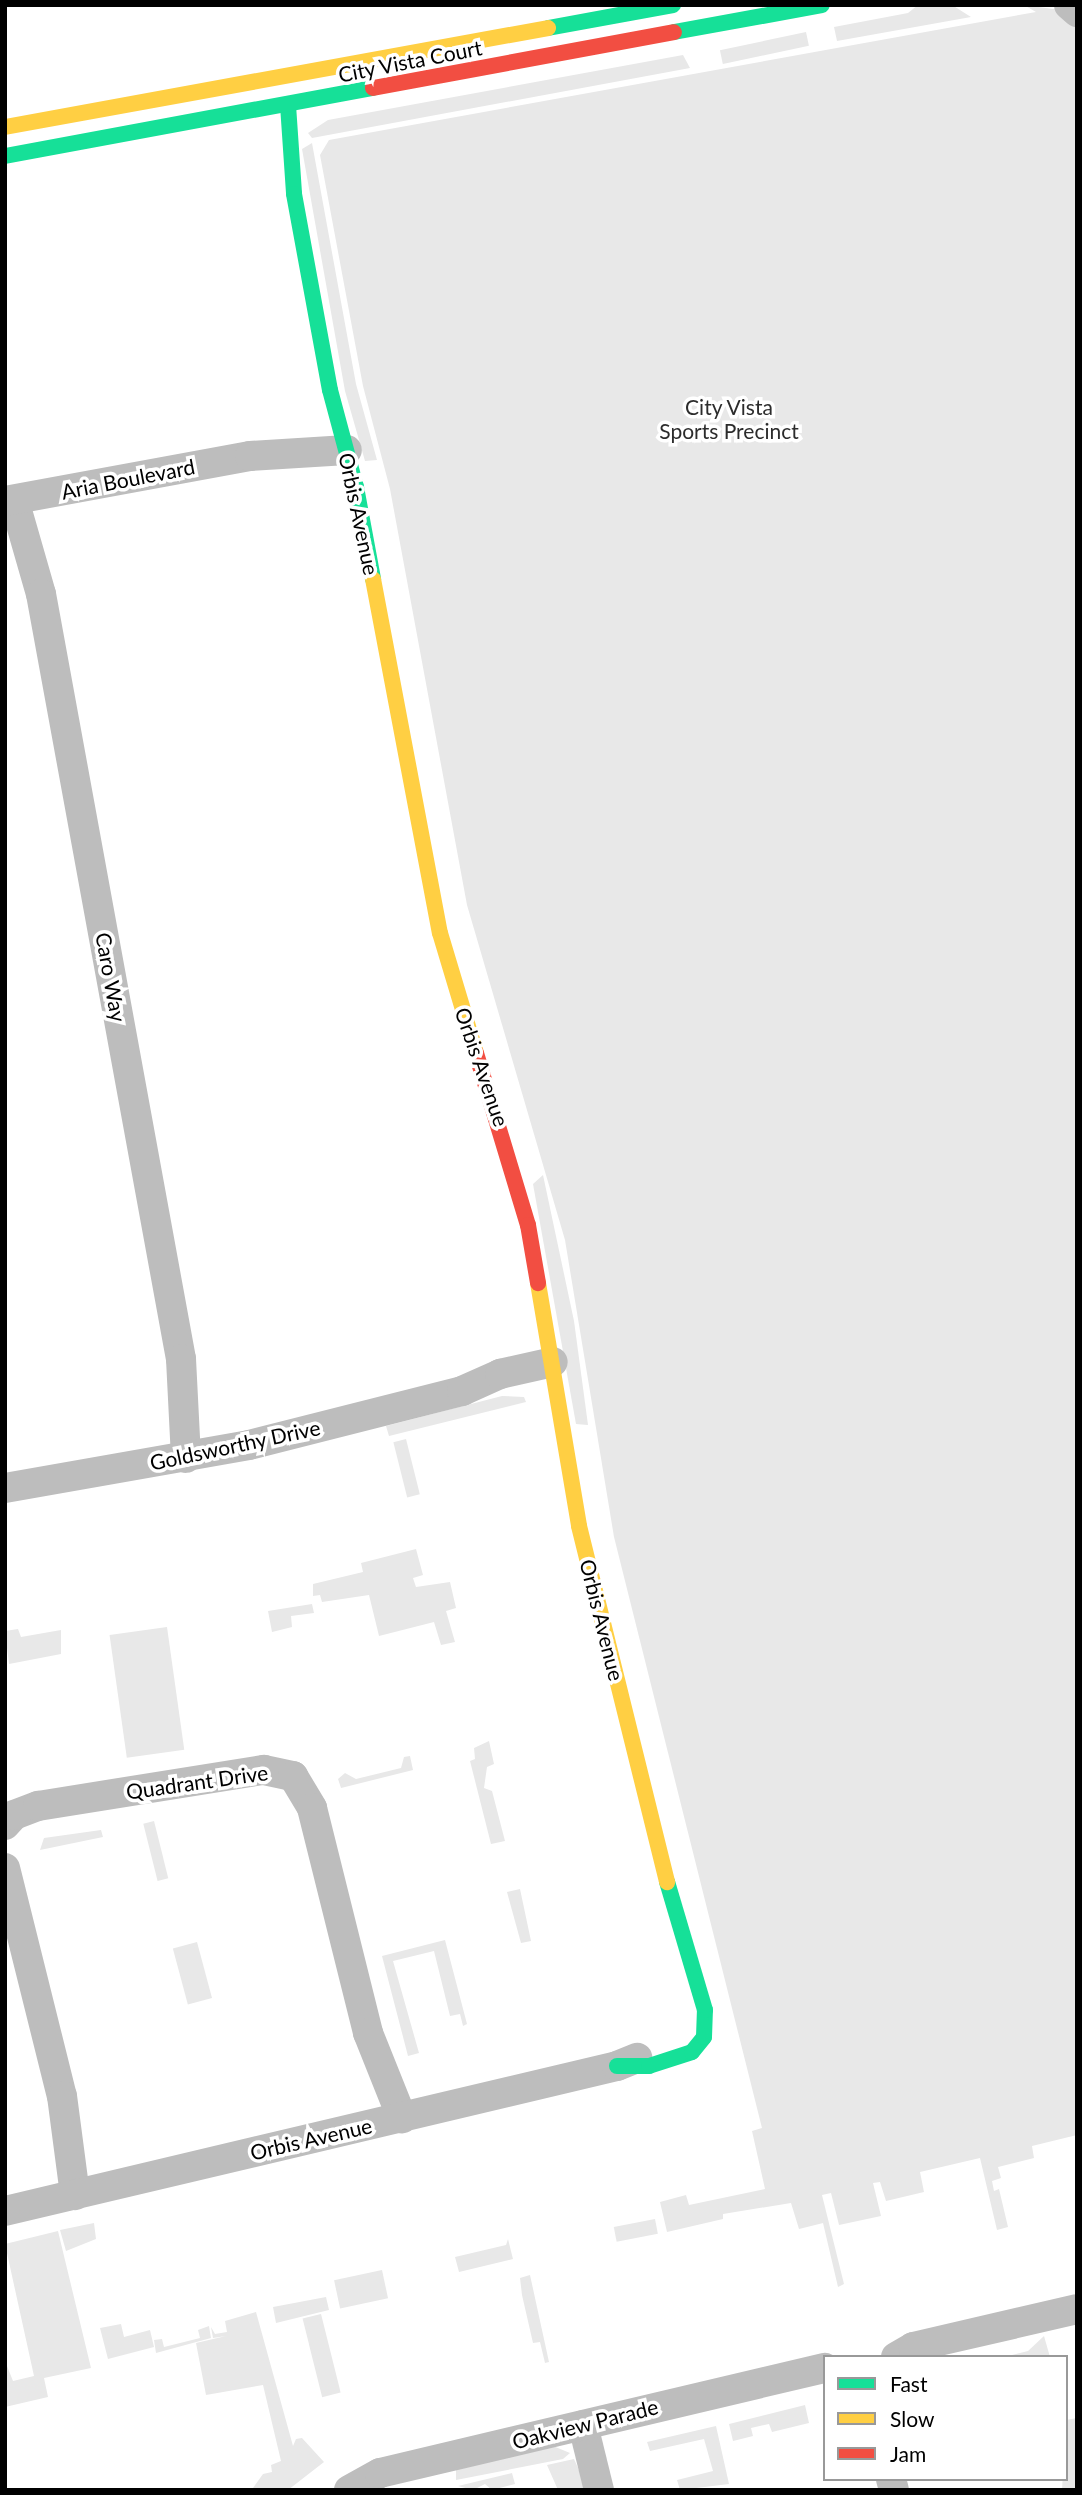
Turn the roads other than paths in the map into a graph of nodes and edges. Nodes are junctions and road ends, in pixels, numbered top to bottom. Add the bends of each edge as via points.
1 (673, 5) edge
2 (822, 5) edge
3 (1069, 5) edge
4 (1077, 12) edge
5 (278, 107) junction
6 (5, 127) edge
7 (5, 156) edge
8 (294, 194) joint
9 (343, 438) junction
10 (18, 499) edge
11 (555, 1375) junction
12 (199, 1455) junction
13 (5, 1488) edge
14 (5, 1825) edge
15 (5, 1868) edge
16 (681, 1938) joint
17 (390, 2121) junction
18 (86, 2192) junction
19 (5, 2211) edge
20 (1077, 2309) edge
21 (899, 2355) edge
22 (823, 2368) edge
23 (583, 2425) junction
24 (349, 2490) edge
25 (599, 2490) edge

1 - 6 street, City Vista Court
2 - 5 street, City Vista Court
3 - 4 street
5 - 7 street, City Vista Court
5 - 8 street, Orbis Avenue
8 - 9 street, Orbis Avenue
9 - 10 street, Aria Boulevard
9 - 11 street, Orbis Avenue via 440,933 514,1171 541,1282
10 - 12 street, Caro Way via 41,594
11 - 12 street, Goldsworthy Drive via 462,1391
11 - 16 street, Orbis Avenue via 579,1526
12 - 13 street, Goldsworthy Drive
14 - 17 street, Quadrant Drive via 14,1815 38,1806 264,1770 286,1773 305,1789 312,1808
15 - 18 street
16 - 17 street, Orbis Avenue via 688,2004 684,2033 669,2045 617,2066
17 - 18 street, Orbis Avenue
18 - 19 street, Orbis Avenue
20 - 21 street via 913,2347
22 - 23 street, Oakview Parade
23 - 24 street, Oakview Parade via 380,2473
23 - 25 street

